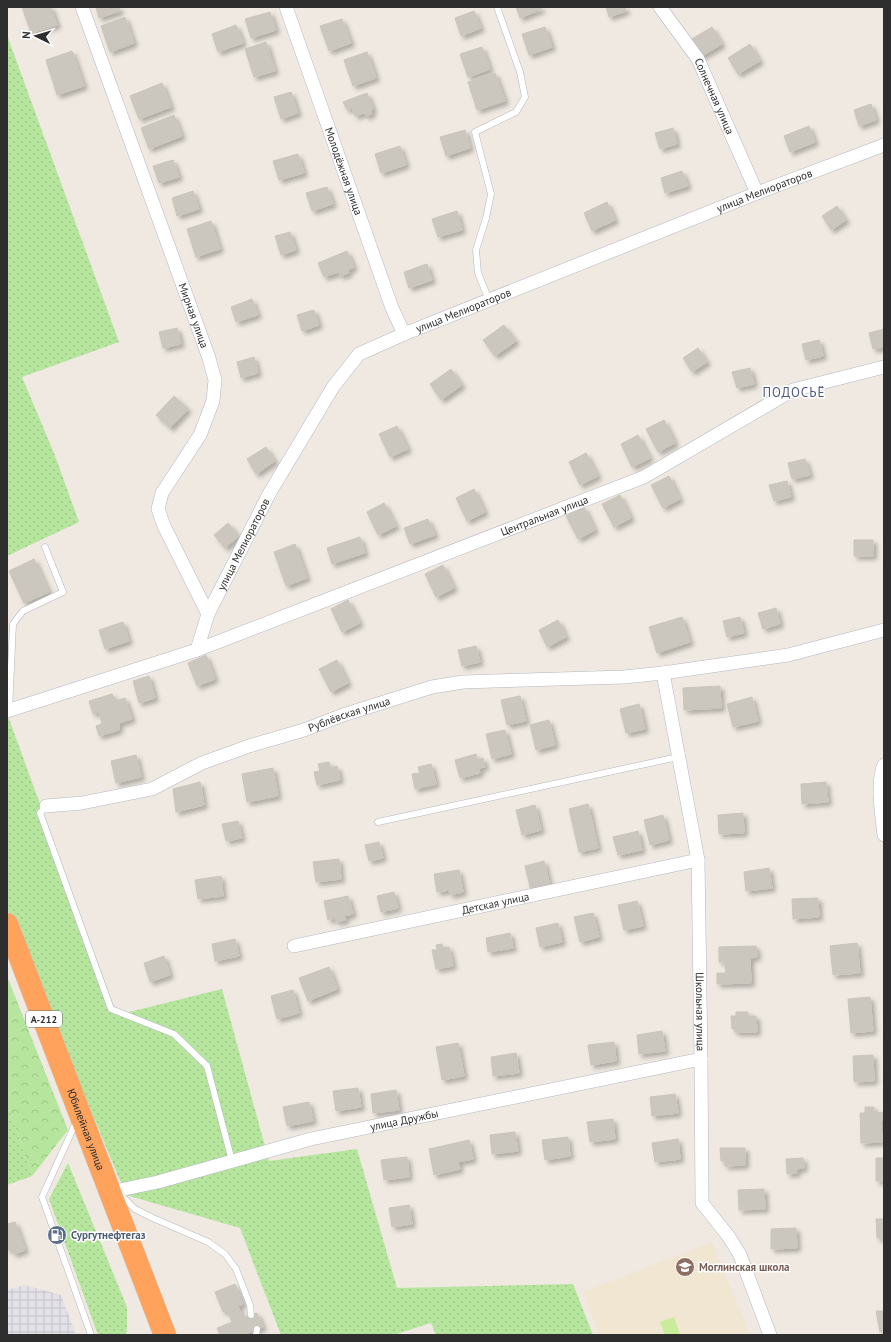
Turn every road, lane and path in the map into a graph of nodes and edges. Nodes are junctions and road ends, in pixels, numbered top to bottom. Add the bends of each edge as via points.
1 (82, 7) edge
2 (286, 7) edge
3 (497, 7) edge
4 (660, 7) edge
5 (884, 145) edge
6 (757, 192) junction
7 (489, 300) junction
8 (404, 334) junction
9 (884, 367) edge
10 (44, 547) dead end
11 (208, 614) junction
12 (884, 630) edge
13 (197, 650) junction
14 (663, 673) junction
15 (8, 711) edge
16 (678, 757) junction
17 (884, 764) edge
18 (46, 806) joint
19 (378, 822) dead end
20 (884, 835) edge
21 (698, 860) junction
22 (7, 924) edge
23 (294, 946) dead end
24 (701, 1059) junction
25 (80, 1113) junction
26 (232, 1161) junction
27 (110, 1192) junction
28 (251, 1315) dead end
29 (91, 1335) edge
30 (165, 1335) edge
31 (770, 1335) edge

1 - 11 street, Мирная улица via 215,380 213,401 200,435 162,493 158,509
2 - 8 street, Молодёжная улица via 392,308
3 - 7 lane via 520,72 525,97 516,112 475,132 491,194 476,250 478,273
4 - 6 street, Солнечная улица via 698,59
5 - 6 street, улица Мелиораторов
6 - 7 street, улица Мелиораторов
7 - 8 street, улица Мелиораторов
8 - 11 street, улица Мелиораторов via 360,354 333,386 269,494
9 - 13 street, Центральная улица via 794,390 644,477
10 - 15 lane via 63,592 23,611 13,624
11 - 13 street, улица Мелиораторов
12 - 14 street, Рублёвская улица via 788,655
13 - 15 street, Центральная улица
14 - 16 street, Школьная улица
14 - 18 street, Рублёвская улица via 624,677 463,682 432,688 249,746 202,763 152,789 82,803
16 - 19 lane
16 - 21 street, Школьная улица
17 - 20 street via 881,772 881,791
18 - 26 lane via 40,813 111,1009 174,1034 207,1066
21 - 23 street, Детская улица
21 - 24 street, Школьная улица
22 - 25 highway, Юбилейная улица / А-212
24 - 26 street, улица Дружбы via 311,1139
24 - 31 street, Школьная улица via 702,1203 729,1237 740,1256
25 - 27 highway, Юбилейная улица / А-212
25 - 29 lane via 42,1197
26 - 27 street, улица Дружбы via 158,1182
27 - 28 lane via 123,1197 135,1209 208,1242 225,1254 236,1269
27 - 30 highway, Юбилейная улица / А-212

